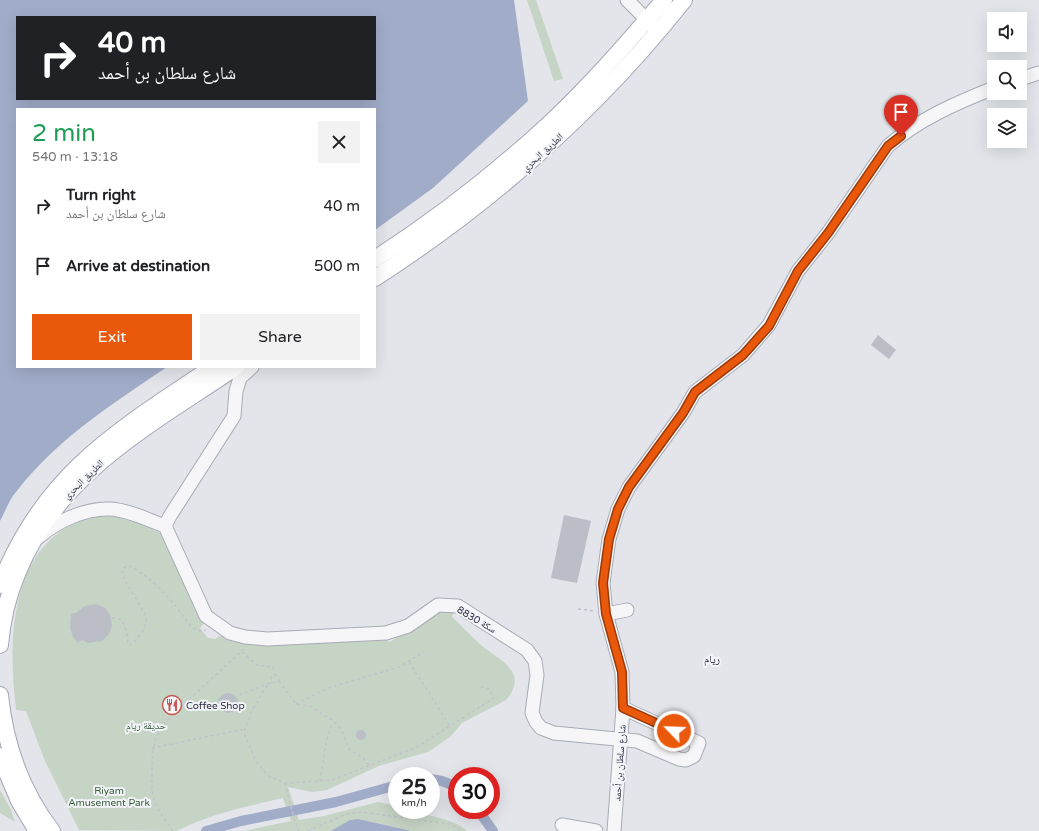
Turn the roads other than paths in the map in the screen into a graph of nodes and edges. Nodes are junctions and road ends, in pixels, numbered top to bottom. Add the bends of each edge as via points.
1 (627, 0) edge
2 (664, 0) edge
3 (684, 0) edge
4 (647, 20) junction
5 (659, 32) junction
6 (1039, 73) edge
7 (1027, 77) edge
8 (987, 91) edge
9 (376, 258) edge
10 (376, 277) edge
11 (212, 368) edge
12 (235, 368) edge
13 (251, 368) edge
14 (165, 526) junction
15 (31, 545) junction
16 (0, 585) edge
17 (627, 610) dead end
18 (606, 614) junction
19 (0, 645) edge
20 (0, 695) edge
21 (623, 708) junction
22 (621, 738) junction
23 (0, 758) edge
24 (562, 825) dead end
25 (37, 831) edge
26 (52, 831) edge
27 (596, 831) edge
28 (614, 831) edge

1 - 4 street
2 - 4 main road, الطريق البحري
3 - 5 main road, الطريق البحري
4 - 5 street
4 - 9 main road, الطريق البحري via 599,75 516,154 459,200
5 - 10 main road, الطريق البحري via 608,89 527,166 468,215
6 - 7 street
8 - 18 street, شارع سلطان بن أحمد via 928,118 888,146 828,233 798,271 769,326 743,355 695,392 683,413 629,487 618,509 605,562 603,583
11 - 16 main road, الطريق البحري via 111,437 70,473 29,525
12 - 15 main road, الطريق البحري via 96,465 62,499 38,531
13 - 14 street via 240,378 234,416
14 - 15 street via 124,511 93,511 49,528
14 - 22 street, سكة 8830 via 206,616 230,633 267,639 386,633 408,626 438,605 458,606 527,650 535,662 537,675 532,713 541,728 554,733
15 - 19 main road, الطريق البحري via 10,594
17 - 18 street
18 - 21 street, شارع سلطان بن أحمد via 622,672
20 - 26 main road via 7,736 19,774
21 - 22 street, شارع سلطان بن أحمد
21 - 22 street, سكة 8830 via 699,743 694,756 686,760 637,741
22 - 28 street, شارع سلطان بن أحمد
23 - 25 main road via 19,801
24 - 27 street

